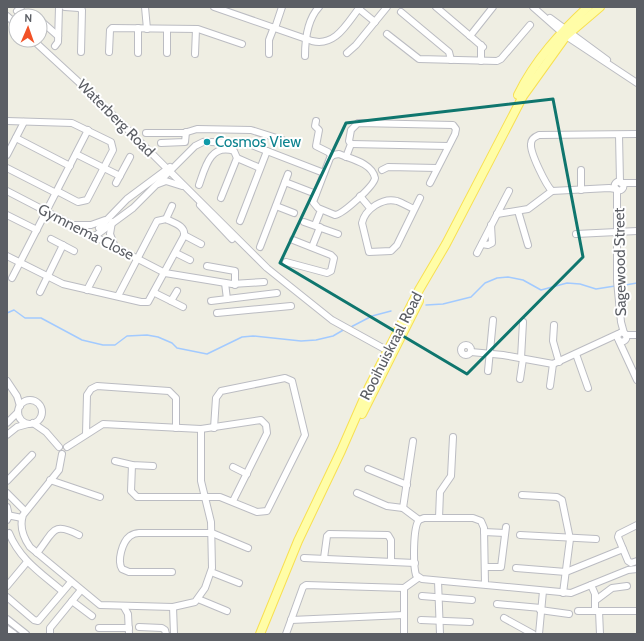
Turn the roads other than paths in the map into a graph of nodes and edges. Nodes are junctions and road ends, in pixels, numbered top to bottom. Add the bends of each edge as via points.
1 (59, 7) edge
2 (65, 7) edge
3 (145, 7) edge
4 (214, 7) edge
5 (282, 7) edge
6 (319, 7) edge
7 (387, 7) edge
8 (493, 7) edge
9 (533, 7) edge
10 (539, 7) edge
11 (588, 7) edge
12 (600, 7) edge
13 (359, 8) edge
14 (441, 8) edge
15 (401, 12) dead end
16 (375, 22) junction
17 (530, 25) dead end
18 (48, 27) edge
19 (138, 28) junction
20 (147, 28) junction
21 (275, 28) junction
22 (167, 29) junction
23 (196, 30) junction
24 (566, 32) junction
25 (387, 34) dead end
26 (58, 36) junction
27 (470, 36) junction
28 (305, 38) junction
29 (242, 44) dead end
30 (55, 46) dead end
31 (42, 48) edge
32 (81, 52) dead end
33 (109, 52) dead end
34 (138, 53) dead end
35 (166, 53) dead end
36 (346, 53) dead end
37 (195, 54) dead end
38 (269, 54) dead end
39 (305, 56) dead end
40 (451, 60) junction
41 (481, 61) junction
42 (637, 79) edge
43 (637, 83) edge
44 (7, 121) edge
45 (316, 121) dead end
46 (24, 122) junction
47 (88, 130) junction
48 (186, 132) junction
49 (255, 132) junction
50 (146, 133) dead end
51 (619, 134) junction
52 (637, 134) edge
53 (16, 138) junction
54 (283, 140) dead end
55 (203, 142) dead end
56 (211, 142) dead end
57 (161, 143) dead end
58 (351, 144) junction
59 (250, 145) junction
60 (448, 146) junction
61 (267, 151) junction
62 (76, 154) junction
63 (7, 155) edge
64 (332, 156) junction
65 (130, 157) dead end
66 (346, 157) junction
67 (237, 158) junction
68 (70, 166) junction
69 (7, 168) edge
70 (104, 168) junction
71 (260, 168) junction
72 (437, 168) junction
73 (168, 170) junction
74 (382, 170) dead end
75 (581, 170) dead end
76 (324, 173) junction
77 (288, 174) dead end
78 (120, 176) junction
79 (285, 182) junction
80 (430, 183) dead end
81 (116, 184) dead end
82 (157, 184) junction
83 (637, 184) edge
84 (199, 185) dead end
85 (618, 186) junction
86 (183, 187) junction
87 (581, 190) junction
88 (7, 191) edge
89 (509, 191) dead end
90 (552, 191) junction
91 (56, 192) junction
92 (136, 192) junction
93 (316, 194) junction
94 (360, 196) junction
95 (222, 198) dead end
96 (420, 198) dead end
97 (142, 199) junction
98 (172, 206) dead end
99 (276, 206) junction
100 (370, 208) junction
101 (414, 209) junction
102 (321, 210) junction
103 (518, 211) junction
104 (46, 212) junction
105 (294, 213) dead end
106 (497, 214) junction
107 (7, 215) edge
108 (166, 219) junction
109 (111, 220) junction
110 (240, 221) dead end
111 (304, 222) dead end
112 (72, 225) junction
113 (318, 226) junction
114 (37, 230) junction
115 (618, 231) junction
116 (637, 231) edge
117 (338, 234) dead end
118 (576, 234) dead end
119 (184, 235) junction
120 (94, 236) junction
121 (51, 239) dead end
122 (293, 240) dead end
123 (201, 244) dead end
124 (63, 245) junction
125 (528, 245) dead end
126 (116, 247) junction
127 (260, 247) dead end
128 (312, 247) junction
129 (74, 251) dead end
130 (176, 253) junction
131 (477, 253) dead end
132 (7, 256) edge
133 (138, 259) junction
134 (190, 260) dead end
135 (20, 262) junction
136 (286, 262) dead end
137 (207, 266) dead end
138 (98, 269) dead end
139 (165, 273) junction
140 (48, 277) junction
141 (12, 278) dead end
142 (264, 282) dead end
143 (225, 283) junction
144 (236, 285) junction
145 (87, 290) junction
146 (177, 291) dead end
147 (40, 292) dead end
148 (155, 293) junction
149 (276, 293) dead end
150 (118, 296) junction
151 (249, 296) junction
152 (227, 299) junction
153 (171, 301) junction
154 (212, 301) dead end
155 (290, 306) dead end
156 (183, 308) dead end
157 (251, 309) junction
158 (216, 313) dead end
159 (493, 320) dead end
160 (523, 322) dead end
161 (554, 325) dead end
162 (636, 335) edge
163 (621, 336) junction
164 (390, 352) junction
165 (470, 352) dead end
166 (491, 354) junction
167 (576, 354) junction
168 (522, 359) junction
169 (556, 363) junction
170 (488, 371) dead end
171 (520, 379) dead end
172 (7, 380) edge
173 (637, 380) edge
174 (550, 386) dead end
175 (588, 388) dead end
176 (14, 391) junction
177 (27, 400) junction
178 (19, 409) junction
179 (40, 417) junction
180 (7, 423) edge
181 (31, 423) junction
182 (176, 428) junction
183 (214, 428) junction
184 (201, 429) junction
185 (46, 432) junction
186 (86, 434) junction
187 (7, 435) edge
188 (453, 437) dead end
189 (413, 441) dead end
190 (59, 447) junction
191 (67, 447) junction
192 (62, 454) junction
193 (32, 455) dead end
194 (115, 461) dead end
195 (132, 465) junction
196 (153, 466) dead end
197 (233, 467) dead end
198 (368, 469) dead end
199 (247, 474) junction
200 (50, 480) junction
201 (7, 481) edge
202 (406, 485) junction
203 (7, 493) edge
204 (357, 493) dead end
205 (522, 495) dead end
206 (204, 496) junction
207 (100, 497) dead end
208 (233, 501) junction
209 (7, 507) edge
210 (403, 508) junction
211 (25, 511) junction
212 (8, 517) edge
213 (22, 518) junction
214 (439, 518) junction
215 (419, 520) junction
216 (637, 525) edge
217 (484, 532) junction
218 (212, 533) junction
219 (8, 534) dead end
220 (79, 535) dead end
221 (520, 535) dead end
222 (570, 538) junction
223 (596, 538) dead end
224 (248, 548) dead end
225 (623, 548) junction
226 (37, 553) junction
227 (304, 558) dead end
228 (324, 558) junction
229 (391, 561) junction
230 (637, 561) edge
231 (27, 562) junction
232 (415, 563) junction
233 (485, 568) junction
234 (516, 568) dead end
235 (637, 570) edge
236 (172, 572) dead end
237 (211, 572) junction
238 (566, 572) junction
239 (418, 578) junction
240 (438, 580) junction
241 (71, 582) junction
242 (239, 583) dead end
243 (485, 584) junction
244 (591, 585) junction
245 (7, 586) edge
246 (627, 586) dead end
247 (404, 588) junction
248 (81, 590) junction
249 (543, 590) junction
250 (62, 591) junction
251 (563, 593) junction
252 (422, 596) dead end
253 (7, 597) edge
254 (438, 597) junction
255 (198, 599) junction
256 (472, 600) dead end
257 (596, 600) junction
258 (72, 601) junction
259 (497, 604) dead end
260 (124, 607) junction
261 (173, 607) junction
262 (541, 608) junction
263 (227, 611) dead end
264 (578, 611) dead end
265 (597, 611) junction
266 (637, 611) edge
267 (569, 614) dead end
268 (404, 615) junction
269 (92, 616) dead end
270 (504, 618) dead end
271 (7, 619) edge
272 (291, 620) junction
273 (421, 620) dead end
274 (440, 620) junction
275 (470, 622) dead end
276 (139, 627) dead end
277 (99, 628) dead end
278 (7, 629) edge
279 (129, 631) edge
280 (14, 634) edge
281 (26, 634) edge
282 (50, 634) edge
283 (166, 634) edge
284 (174, 634) edge
285 (260, 634) edge
286 (286, 634) edge
287 (404, 634) edge
288 (440, 634) edge
289 (533, 634) edge
290 (539, 634) edge
291 (600, 634) edge

1 - 26 street
2 - 32 street via 82,10
3 - 20 street
4 - 21 street
5 - 21 street
6 - 28 street
7 - 16 street
8 - 27 street
9 - 24 street
10 - 24 street
11 - 24 main road, Rooihuiskraal Road
12 - 24 main road, Rooihuiskraal Road
13 - 16 street
13 - 28 street via 333,40 319,42
14 - 27 street
15 - 40 street via 449,52
16 - 36 street
17 - 41 street via 500,61
18 - 26 street
19 - 20 street
19 - 33 street via 111,28
19 - 34 street
20 - 22 street
21 - 28 street
21 - 38 street via 269,40
22 - 23 street
22 - 35 street
23 - 29 street
23 - 37 street
24 - 42 street
24 - 43 street
24 - 164 main road, Rooihuiskraal Road via 523,96 446,244 441,259
25 - 40 street via 417,58
26 - 30 street
27 - 41 street via 482,46
28 - 39 street
31 - 73 street, Waterberg Road
40 - 41 street
44 - 46 street
45 - 64 street via 315,126 320,130 316,146
46 - 47 street via 70,122
46 - 53 street
47 - 62 street
47 - 70 street via 112,144 113,150
48 - 49 street via 197,129
48 - 50 street
48 - 57 street via 185,142
49 - 54 street
49 - 59 street
51 - 52 street
51 - 85 street, Sagewood Street
51 - 90 street via 534,137 530,144 532,150
53 - 63 street
53 - 68 street
55 - 73 street
56 - 59 street
58 - 60 street
58 - 60 street via 349,141 352,128 358,122 452,124 456,131
58 - 66 street
59 - 61 street
60 - 72 street
61 - 71 street
61 - 76 street
62 - 68 street
62 - 70 street
64 - 66 street via 338,154
64 - 76 street
65 - 78 street
66 - 94 street via 365,165 374,175 375,182
67 - 71 street
67 - 84 street via 233,150 213,153
67 - 95 street
68 - 91 street
69 - 91 street
70 - 78 street
70 - 91 street via 84,202 77,202
71 - 110 street
72 - 74 street via 388,167
72 - 80 street
73 - 82 street
73 - 86 street, Waterberg Road
73 - 92 street
75 - 87 street
76 - 93 street
77 - 79 street
78 - 81 street
79 - 93 street
79 - 99 street
82 - 86 street via 166,181
82 - 97 street
83 - 85 street
85 - 87 street
85 - 115 street, Sagewood Street
86 - 164 street, Waterberg Road via 208,208 260,262 323,314
87 - 90 street
88 - 104 street, Gymnema Close
89 - 106 street
90 - 103 street via 531,208
91 - 104 street
92 - 97 street
92 - 109 street
93 - 102 street via 314,203
94 - 100 street
94 - 102 street via 340,214
96 - 101 street
97 - 109 street via 133,208
98 - 108 street
99 - 105 street
99 - 127 street
100 - 101 street via 394,200
100 - 101 street via 362,223 368,251 372,253 393,250
102 - 113 street
103 - 106 street
103 - 125 street
104 - 112 street, Gymnema Close
104 - 114 street
106 - 131 street via 491,225 493,242 489,245 482,244
107 - 114 street
108 - 119 street via 182,227
108 - 133 street via 160,219 156,223
109 - 112 street via 91,225
109 - 120 street
109 - 126 street via 110,234
111 - 113 street
112 - 120 street, Gymnema Close
113 - 117 street
113 - 128 street
114 - 135 street
115 - 116 street
115 - 118 street
115 - 163 street, Sagewood Street
119 - 123 street
119 - 130 street
120 - 126 street, Gymnema Close
121 - 124 street
122 - 128 street
124 - 129 street
124 - 140 street
126 - 133 street, Gymnema Close
128 - 136 street via 333,256 329,273
130 - 134 street
130 - 139 street
132 - 135 street
133 - 139 street, Gymnema Close
133 - 150 street
135 - 140 street
135 - 141 street
137 - 144 street via 234,271
138 - 145 street
139 - 143 street, Gymnema Close
139 - 148 street
140 - 145 street
140 - 147 street
142 - 144 street, Gymnema Close
143 - 144 street, Gymnema Close
143 - 152 street
145 - 150 street
146 - 153 street
148 - 150 street via 147,302
148 - 153 street
149 - 151 street
151 - 152 street
151 - 157 street
152 - 154 street
153 - 156 street
155 - 157 street
157 - 158 street
159 - 166 street
160 - 168 street
161 - 169 street
162 - 163 street
163 - 167 street
163 - 173 street, Sagewood Street via 623,350
164 - 285 main road, Rooihuiskraal Road via 301,534
165 - 166 street
166 - 168 street
166 - 170 street
167 - 169 street
167 - 175 street
168 - 169 street
168 - 171 street
169 - 174 street
172 - 176 street
176 - 177 street
176 - 178 street
177 - 178 street
177 - 179 street via 35,401 40,406
178 - 180 street
178 - 181 street via 23,421
179 - 181 street
179 - 185 street
181 - 185 street
181 - 187 street via 21,425
182 - 184 street
182 - 186 street via 105,424
182 - 186 street via 176,398 169,390 95,387 89,390 87,395
183 - 184 street
183 - 199 street via 257,420 265,423 267,433
183 - 208 street via 217,394 221,391 285,378 294,384 304,436 270,508 264,513 256,512
184 - 206 street via 201,481
185 - 190 street
186 - 191 street
188 - 214 street via 451,476 440,492
189 - 202 street
190 - 191 street
190 - 192 street
191 - 192 street via 67,451
192 - 200 street via 60,467
193 - 201 street
194 - 195 street
195 - 196 street
195 - 206 street via 131,492 137,497
197 - 199 street
198 - 202 street
199 - 208 street
200 - 207 street
200 - 211 street
202 - 210 street
203 - 211 street
204 - 210 street via 386,506
205 - 222 street via 560,498
206 - 208 street
206 - 218 street via 209,507
209 - 212 street
210 - 215 street
211 - 213 street
212 - 213 street
213 - 226 street via 21,529 25,539
214 - 215 street
214 - 217 street via 476,518 483,523
215 - 232 street via 415,528
216 - 225 street via 618,535
217 - 233 street
217 - 233 street via 506,530 501,567
218 - 224 street
218 - 236 street via 139,533 127,540 120,559 122,569 129,572
218 - 237 street
219 - 231 street via 15,549
220 - 226 street via 63,527 57,528
221 - 222 street
222 - 223 street
222 - 238 street
225 - 230 street via 628,561
225 - 238 street
226 - 241 street
227 - 228 street
228 - 229 street
228 - 229 street via 327,536 330,534 388,535 391,540
229 - 232 street
231 - 245 street
231 - 250 street
232 - 239 street
233 - 243 street
234 - 238 street
235 - 244 street via 628,570
237 - 242 street
237 - 255 street
238 - 251 street
239 - 240 street
239 - 247 street
240 - 243 street
240 - 254 street
241 - 248 street
241 - 250 street
243 - 249 street
244 - 251 street via 576,592
244 - 257 street
246 - 257 street via 612,588
247 - 268 street
247 - 272 street via 306,585
248 - 258 street
248 - 260 street via 100,605
249 - 251 street
249 - 262 street
250 - 253 street via 38,621
252 - 254 street
254 - 256 street
254 - 274 street
255 - 261 street via 190,604
255 - 263 street
257 - 265 street
258 - 269 street
258 - 282 street via 50,628
259 - 262 street
260 - 261 street
260 - 279 street via 128,614
261 - 284 street
262 - 267 street
262 - 290 street
264 - 265 street
265 - 266 street
265 - 291 street
268 - 272 street
268 - 287 street
270 - 289 street
271 - 281 street
272 - 286 street
273 - 274 street
274 - 275 street
274 - 288 street
276 - 283 street via 162,628
277 - 279 street
278 - 280 street

